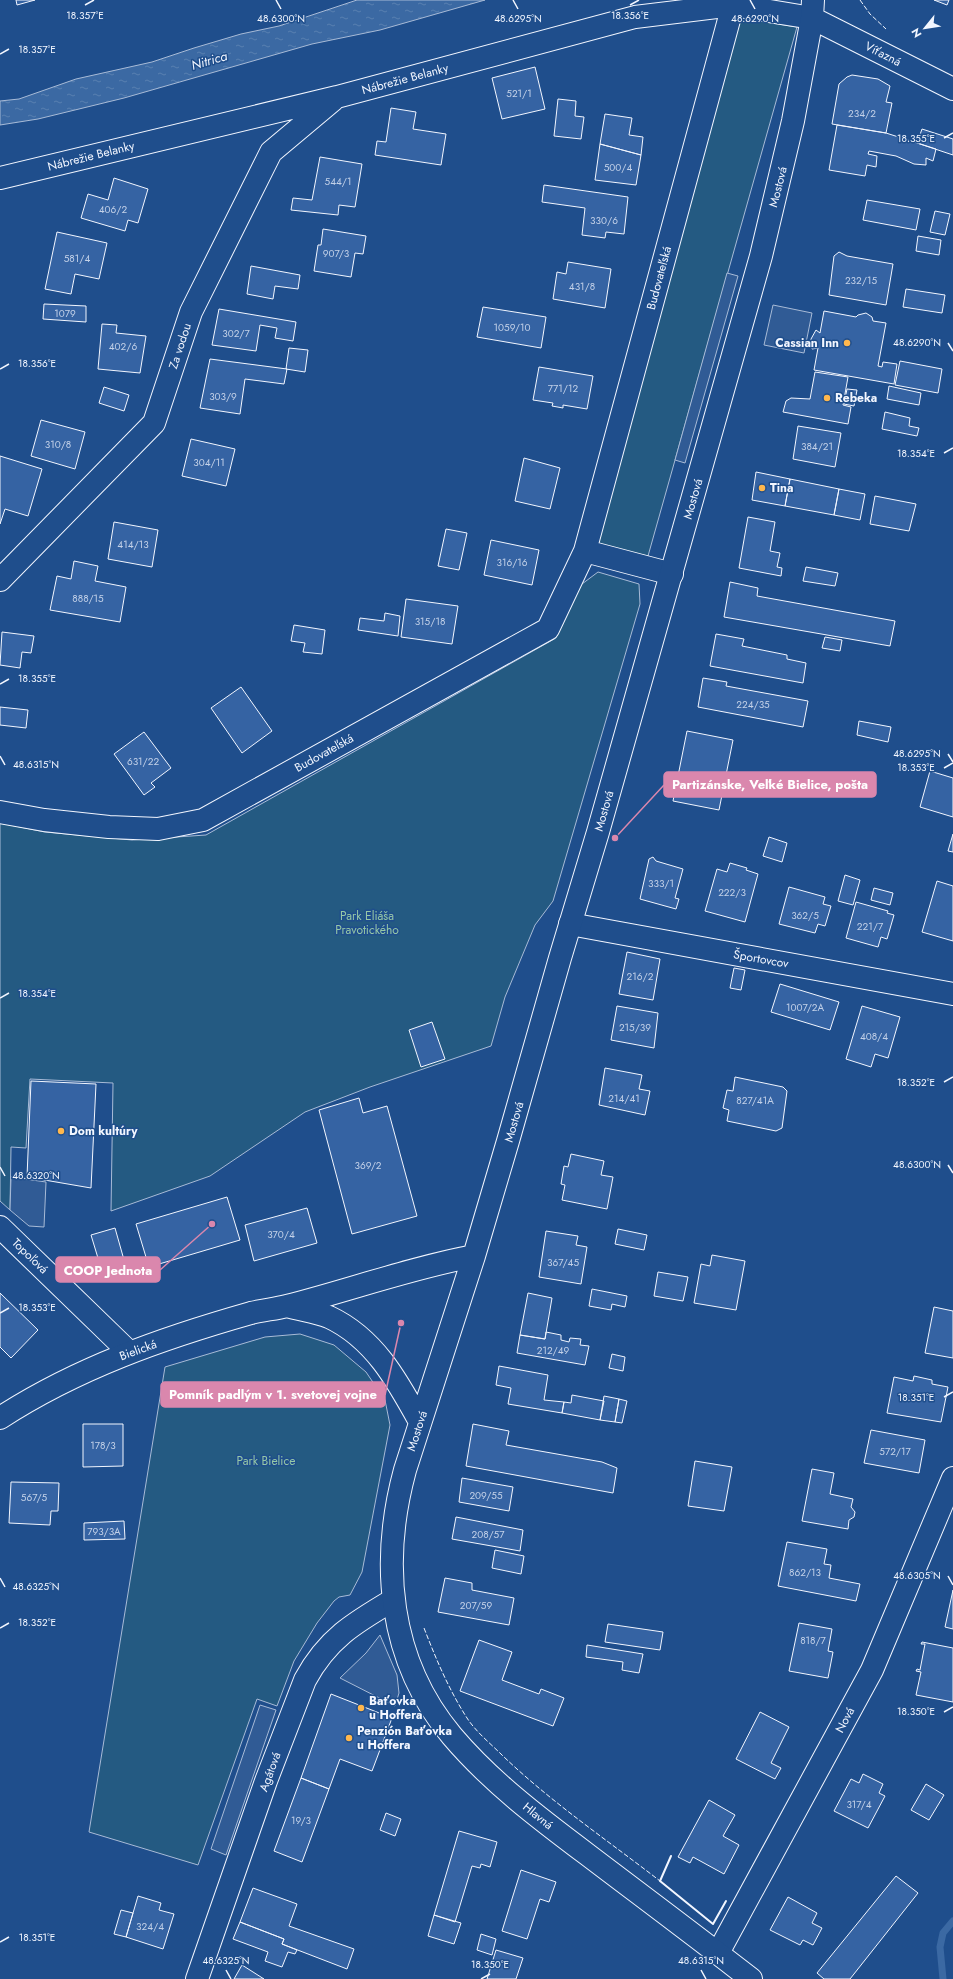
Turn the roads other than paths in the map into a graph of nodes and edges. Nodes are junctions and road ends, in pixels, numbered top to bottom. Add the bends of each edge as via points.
1 (733, 5) junction
2 (813, 9) edge
3 (953, 90) edge
4 (337, 97) junction
5 (0, 178) edge
6 (585, 551) junction
7 (672, 574) junction
8 (0, 580) edge
9 (0, 812) edge
10 (570, 924) junction
11 (953, 994) edge
12 (0, 1227) edge
13 (474, 1256) junction
14 (286, 1306) junction
15 (129, 1352) junction
16 (0, 1418) edge
17 (420, 1422) junction
18 (953, 1478) edge
19 (393, 1600) junction
20 (718, 1954) junction
21 (197, 1979) edge
22 (751, 1979) edge

1 - 2 street, Nábrežie Belanky
1 - 4 street, Nábrežie Belanky via 635,17
1 - 6 street, Budovateľská
2 - 3 street, Víťazná
2 - 7 street, Mostová via 793,121 761,256
4 - 5 street, Nábrežie Belanky
4 - 8 street, Za vodou via 271,152 191,312 154,423
6 - 7 street
6 - 9 street, Budovateľská via 548,629 203,820 158,829 109,827
7 - 10 street, Mostová
10 - 11 street, Športovcov
10 - 13 street, Mostová
12 - 15 street, Topoľová
13 - 14 street, Bielická via 424,1266
13 - 17 street, Mostová
14 - 15 street, Bielická via 253,1312
14 - 17 street, Bielická via 327,1316 364,1340 387,1366
15 - 16 street, Bielická via 55,1386
17 - 19 street, Mostová via 396,1502 391,1562
18 - 20 street, Nová via 872,1670
19 - 20 street, Hlavná via 399,1632 410,1666 424,1696 451,1735 481,1768 505,1790
19 - 21 street, Agátová via 344,1630 313,1665 305,1680 266,1781
20 - 22 street, Hlavná

